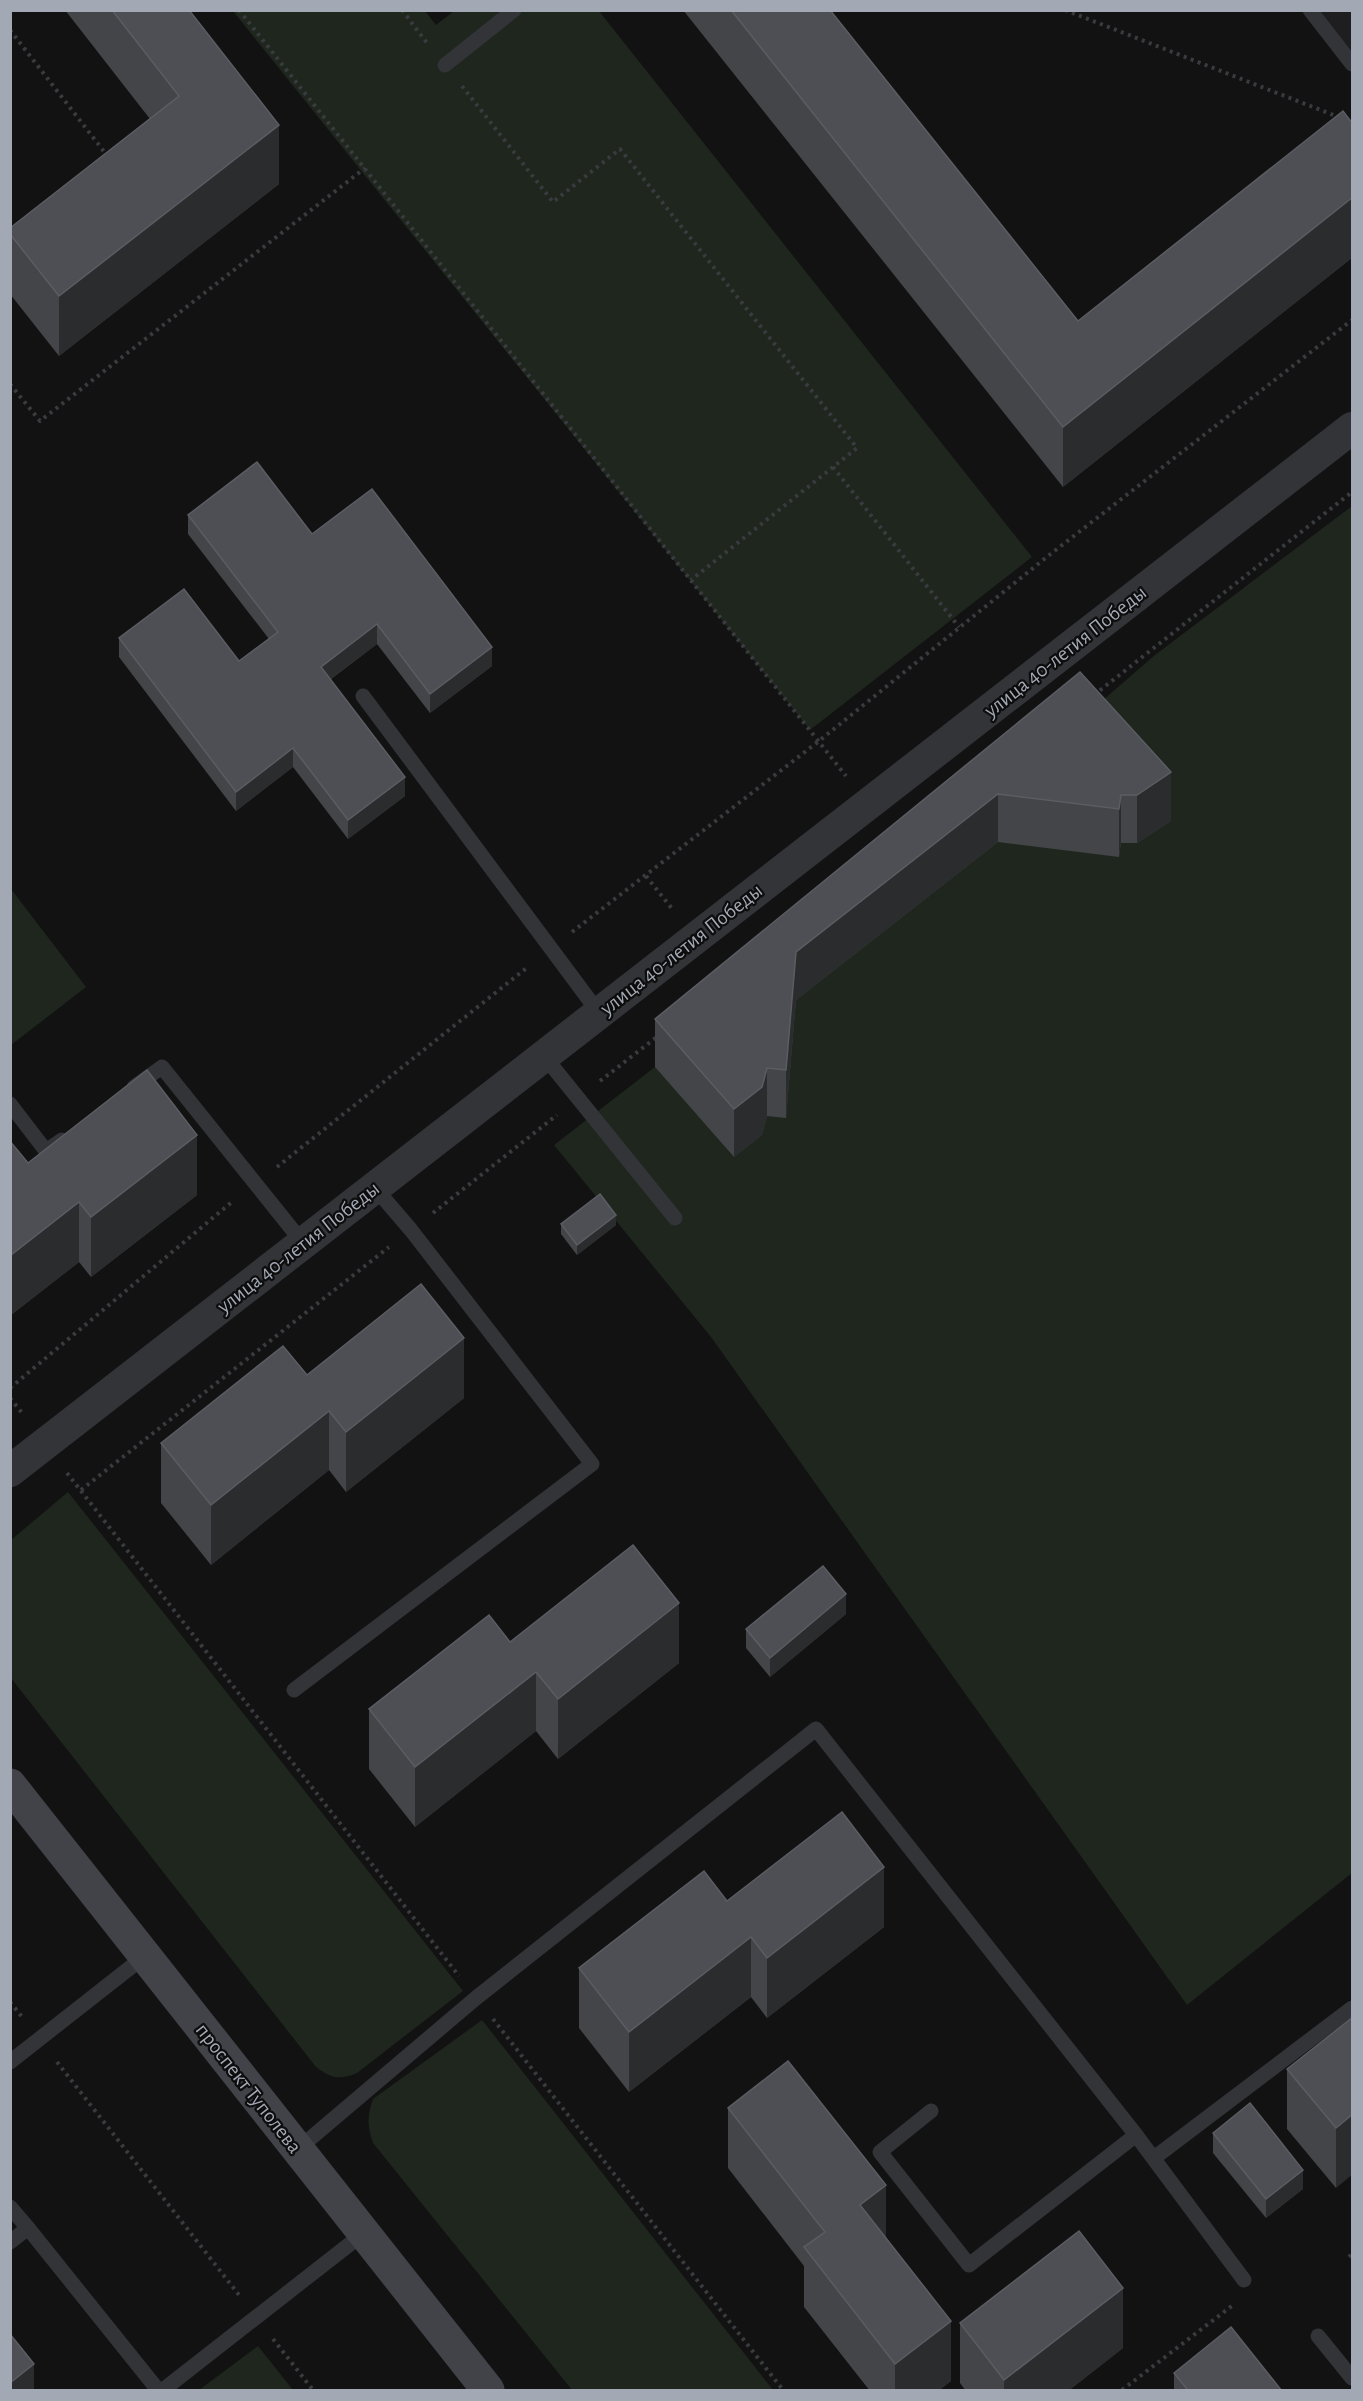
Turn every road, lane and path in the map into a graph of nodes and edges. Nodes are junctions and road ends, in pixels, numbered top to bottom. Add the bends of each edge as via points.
1 (239, 10) edge
2 (402, 10) edge
3 (514, 10) edge
4 (1065, 10) edge
5 (1310, 10) edge
6 (10, 30) edge
7 (445, 64) junction
8 (1353, 64) edge
9 (1341, 118) edge
10 (113, 162) edge
11 (365, 168) junction
12 (1353, 320) edge
13 (10, 384) edge
14 (1353, 428) edge
15 (832, 467) junction
16 (1353, 492) edge
17 (691, 580) junction
18 (959, 627) junction
19 (363, 696) dead end
20 (1089, 699) edge
21 (819, 741) junction
22 (868, 804) junction
23 (550, 949) junction
24 (599, 1014) junction
25 (663, 1032) edge
26 (544, 1056) junction
27 (123, 1095) edge
28 (578, 1098) junction
29 (10, 1104) edge
30 (75, 1130) edge
31 (254, 1182) junction
32 (375, 1188) junction
33 (675, 1218) dead end
34 (411, 1230) junction
35 (303, 1243) junction
36 (10, 1388) edge
37 (10, 1471) edge
38 (294, 1690) dead end
39 (10, 1785) edge
40 (145, 1956) junction
41 (476, 1998) junction
42 (10, 2002) edge
43 (1353, 2008) edge
44 (39, 2039) junction
45 (10, 2062) edge
46 (931, 2111) dead end
47 (1136, 2135) junction
48 (298, 2149) junction
49 (1154, 2158) junction
50 (10, 2207) edge
51 (28, 2228) junction
52 (364, 2233) junction
53 (10, 2242) edge
54 (1244, 2280) joint
55 (256, 2318) junction
56 (1317, 2336) dead end
57 (1353, 2378) edge
58 (158, 2391) edge
59 (163, 2391) edge
60 (313, 2391) edge
61 (488, 2391) edge
62 (783, 2391) edge
63 (1122, 2391) edge

1 - 11 path
2 - 7 path
3 - 7 lane
4 - 9 path
5 - 8 lane
6 - 10 path
7 - 15 path via 553,202 620,149 857,448
11 - 13 path via 40,421
11 - 17 path
12 - 18 path
14 - 22 street, улица 40-летия Победы
15 - 17 path
15 - 18 path
16 - 20 path
17 - 21 path
18 - 21 path
19 - 23 lane
21 - 22 path
21 - 23 path
22 - 24 street, улица 40-летия Победы
23 - 24 lane
23 - 31 path
24 - 26 street, улица 40-летия Победы
25 - 28 path
26 - 28 lane
26 - 32 street, улица 40-летия Победы
27 - 31 lane via 162,1067
28 - 33 lane
28 - 34 path
29 - 30 lane via 46,1151
31 - 35 lane
31 - 36 path
32 - 34 lane
32 - 35 street, улица 40-летия Победы
34 - 38 lane via 592,1464
34 - 41 path via 81,1490
35 - 37 street, улица 40-летия Победы
39 - 40 main road, проспект Туполева
40 - 44 lane
40 - 48 main road, проспект Туполева
41 - 47 lane via 816,1729
41 - 48 lane
41 - 62 path
42 - 44 path
43 - 49 lane
44 - 45 lane
44 - 55 path
46 - 47 lane via 880,2152 969,2265
47 - 49 lane
48 - 52 main road, проспект Туполева
49 - 54 lane
50 - 51 lane
51 - 53 lane
51 - 58 lane
52 - 55 lane
52 - 61 main road, проспект Туполева
54 - 63 path via 1232,2307
55 - 59 lane
55 - 60 path
56 - 57 lane

